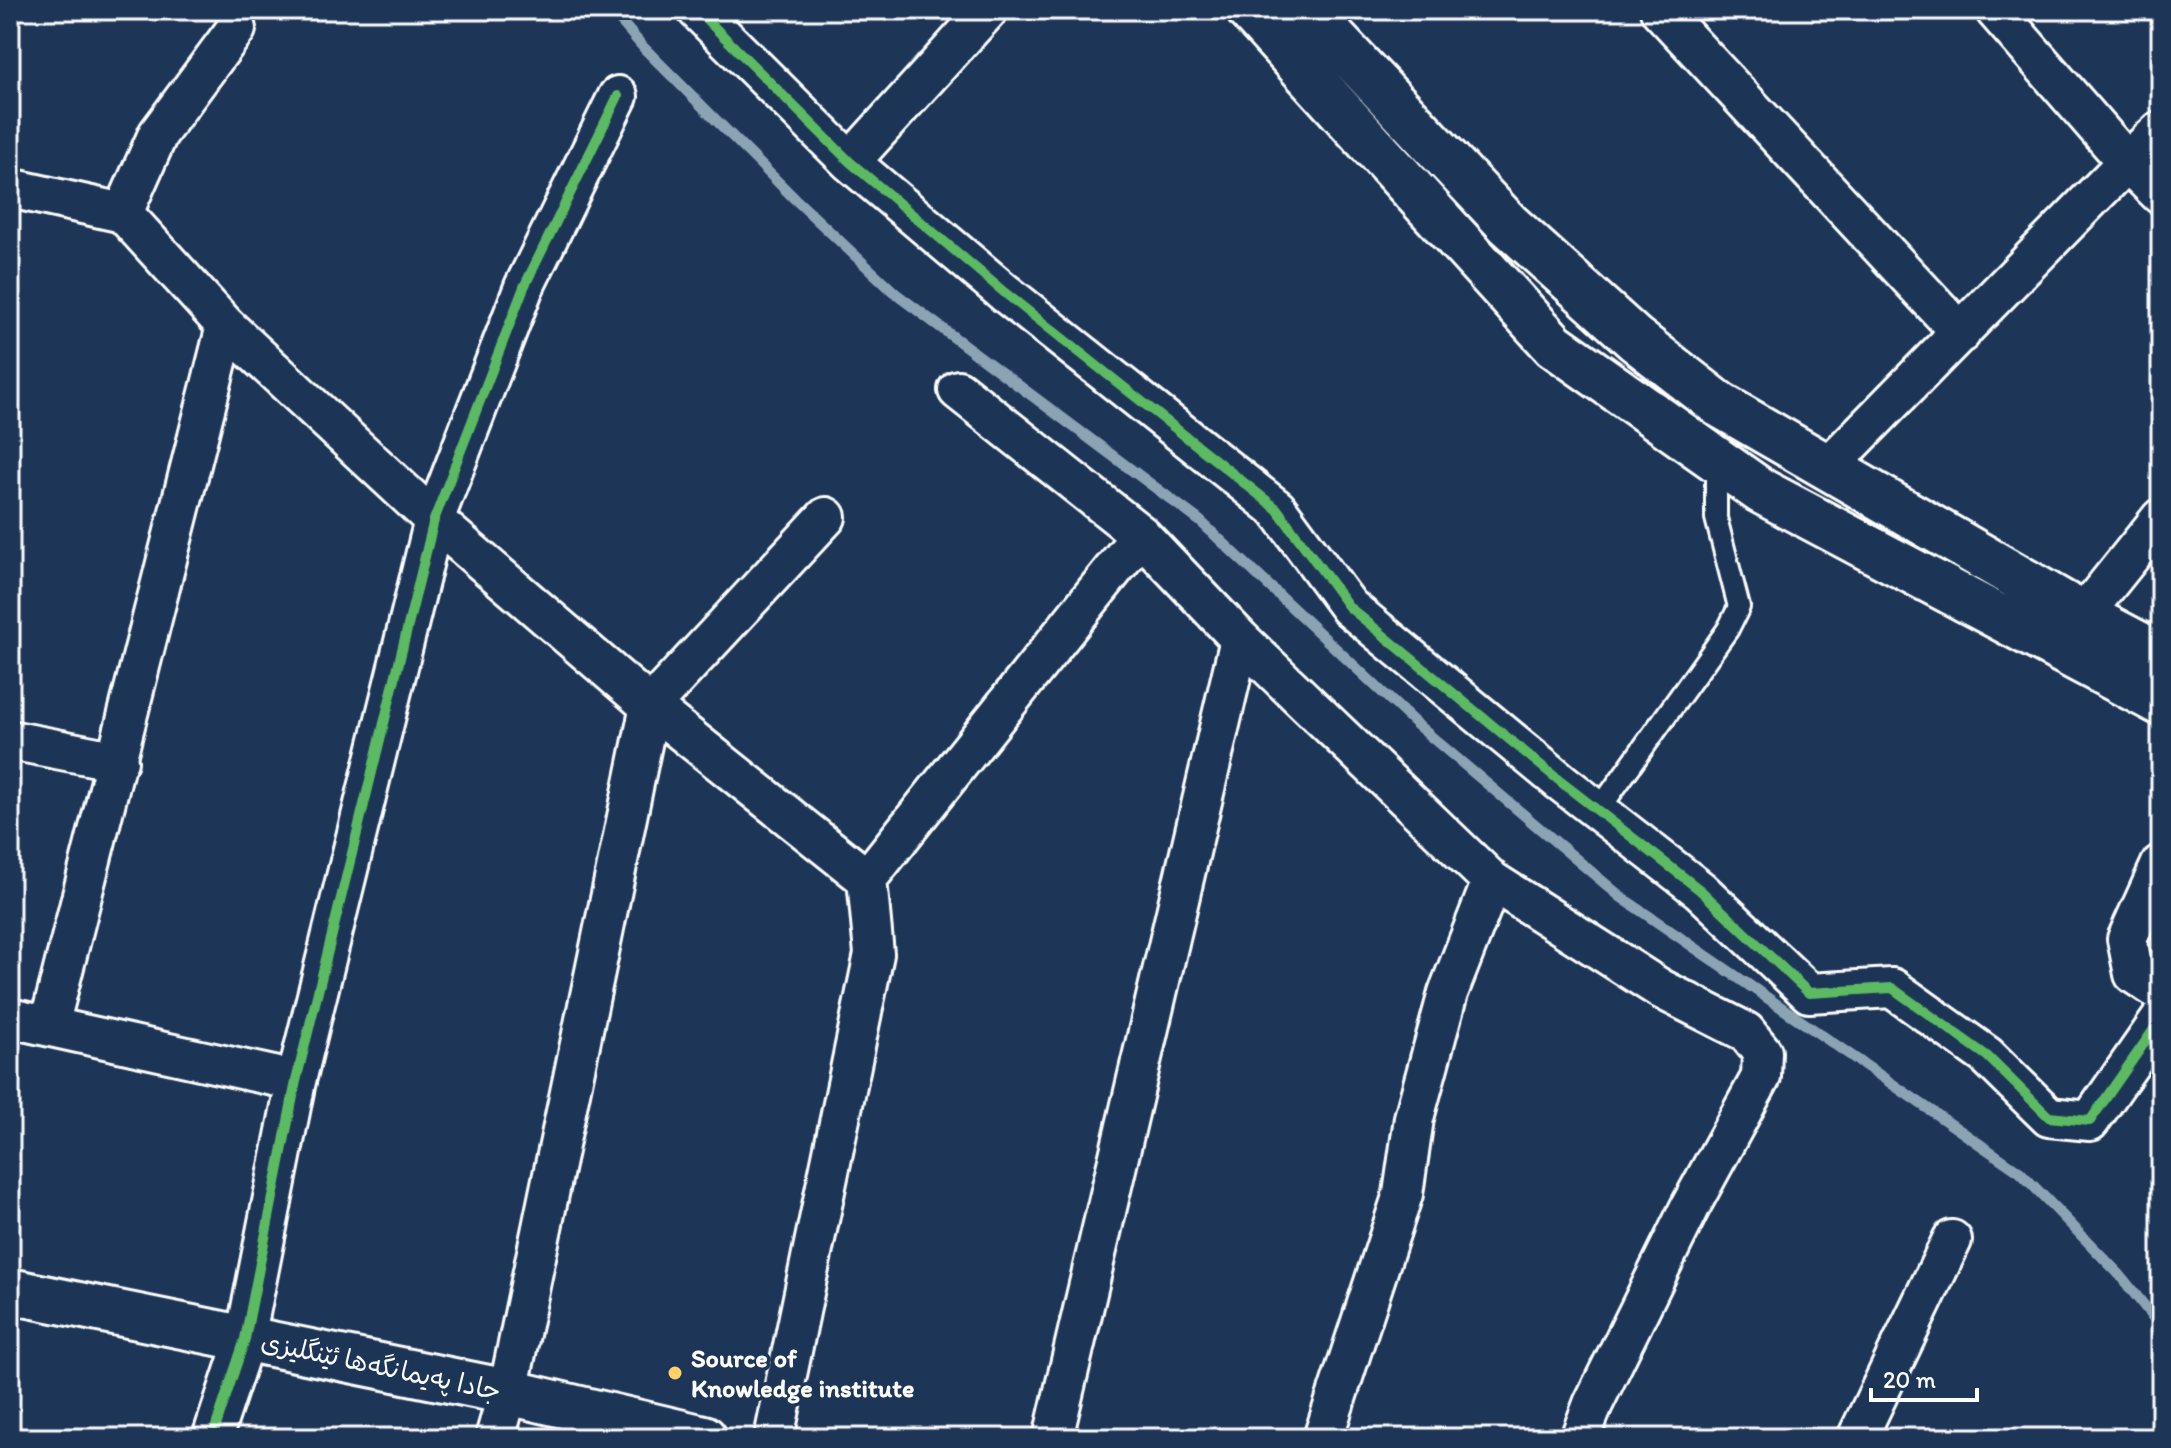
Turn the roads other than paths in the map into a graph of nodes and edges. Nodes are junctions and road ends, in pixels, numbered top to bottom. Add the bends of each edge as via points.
1 (697, 10) edge
2 (988, 10) edge
3 (1249, 10) edge
4 (1307, 10) edge
5 (1660, 10) edge
6 (1995, 10) edge
7 (236, 29) dead end
8 (618, 96) dead end
9 (2161, 130) edge
10 (850, 162) junction
11 (2127, 162) junction
12 (10, 188) edge
13 (2161, 195) edge
14 (123, 213) junction
15 (226, 326) junction
16 (1961, 333) junction
17 (958, 390) dead end
18 (1716, 459) junction
19 (1827, 468) junction
20 (826, 517) dead end
21 (2161, 518) edge
22 (434, 520) junction
23 (1141, 535) junction
24 (2083, 615) junction
25 (1240, 639) junction
26 (2161, 656) edge
27 (2161, 703) edge
28 (650, 706) junction
29 (10, 740) edge
30 (118, 761) junction
31 (1598, 811) junction
32 (2161, 864) edge
33 (867, 879) junction
34 (1492, 881) junction
35 (2161, 992) edge
36 (10, 1018) edge
37 (2161, 1019) edge
38 (49, 1026) junction
39 (296, 1081) junction
40 (1952, 1240) dead end
41 (10, 1291) edge
42 (245, 1339) junction
43 (508, 1392) junction
44 (212, 1438) edge
45 (495, 1438) edge
46 (704, 1438) edge
47 (774, 1438) edge
48 (1053, 1438) edge
49 (1323, 1438) edge
50 (1580, 1438) edge
51 (1857, 1438) edge

1 - 10 street
2 - 10 street
3 - 18 main road via 1554,345
4 - 19 main road via 1508,224 1635,339 1720,405
5 - 16 street
6 - 11 street
7 - 14 street via 158,134
8 - 22 street via 524,287
9 - 11 street
10 - 31 street via 1277,509 1349,607
11 - 13 street
11 - 16 street
12 - 14 street
14 - 15 street
15 - 22 street
15 - 30 street
16 - 19 street
17 - 23 street
18 - 27 main road via 1761,491
18 - 31 lane via 1716,518 1739,607
19 - 24 main road
20 - 28 street
21 - 24 street
22 - 28 street
22 - 39 street
23 - 25 street
23 - 33 street
24 - 26 main road
25 - 34 street
25 - 48 street
28 - 33 street
28 - 43 street
29 - 30 street
30 - 38 street
31 - 37 street via 1700,890 1809,993 1892,988 1987,1056 2049,1117 2090,1121
32 - 35 street via 2127,939 2134,974
33 - 47 street via 874,954
34 - 49 street via 1448,993 1414,1118 1403,1194
34 - 50 street via 1661,989 1746,1032 1762,1052 1761,1077 1690,1207
36 - 38 street
38 - 39 street
39 - 42 street
40 - 51 street
41 - 42 main road, جادا په‌يمانگه‌ها ئێنگليزى
42 - 43 main road, جادا په‌يمانگه‌ها ئێنگليزى
42 - 44 street
43 - 45 street
43 - 46 main road, جادا په‌يمانگه‌ها ئێنگليزى

